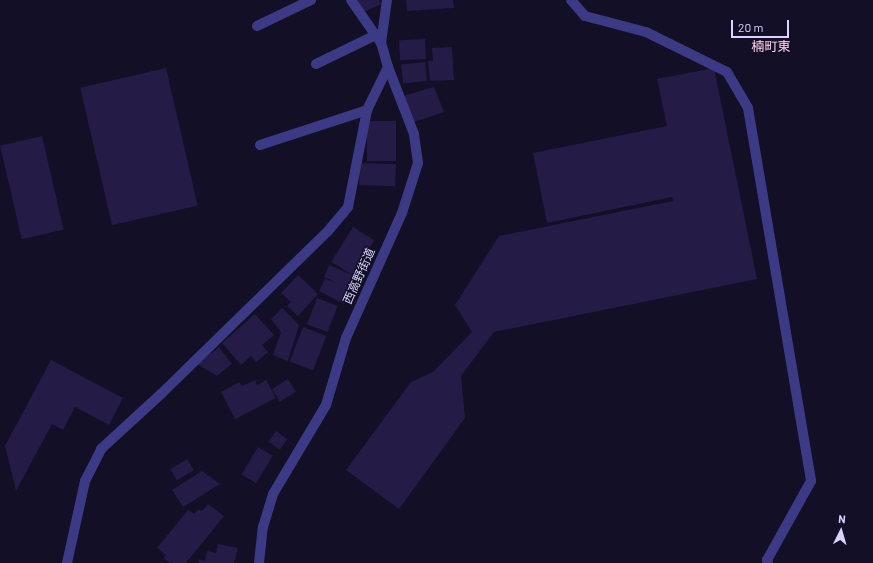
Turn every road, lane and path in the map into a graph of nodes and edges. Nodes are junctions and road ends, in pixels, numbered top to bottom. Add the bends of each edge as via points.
1 (311, 0) edge
2 (351, 0) edge
3 (387, 0) edge
4 (571, 0) edge
5 (257, 26) dead end
6 (379, 39) junction
7 (316, 64) dead end
8 (388, 67) junction
9 (367, 110) junction
10 (260, 145) dead end
11 (67, 563) edge
12 (259, 563) edge
13 (768, 563) edge

1 - 5 street
2 - 6 street, 西高野街道
3 - 6 street
4 - 13 street via 585,16 646,32 727,72 748,108 811,481 767,560
6 - 7 street
6 - 8 street, 西高野街道
8 - 9 street
8 - 12 street, 西高野街道 via 414,134 418,163 402,213 346,338 326,405 274,494 263,527
9 - 10 street
9 - 11 street via 348,207 328,231 172,384 101,449 85,481

